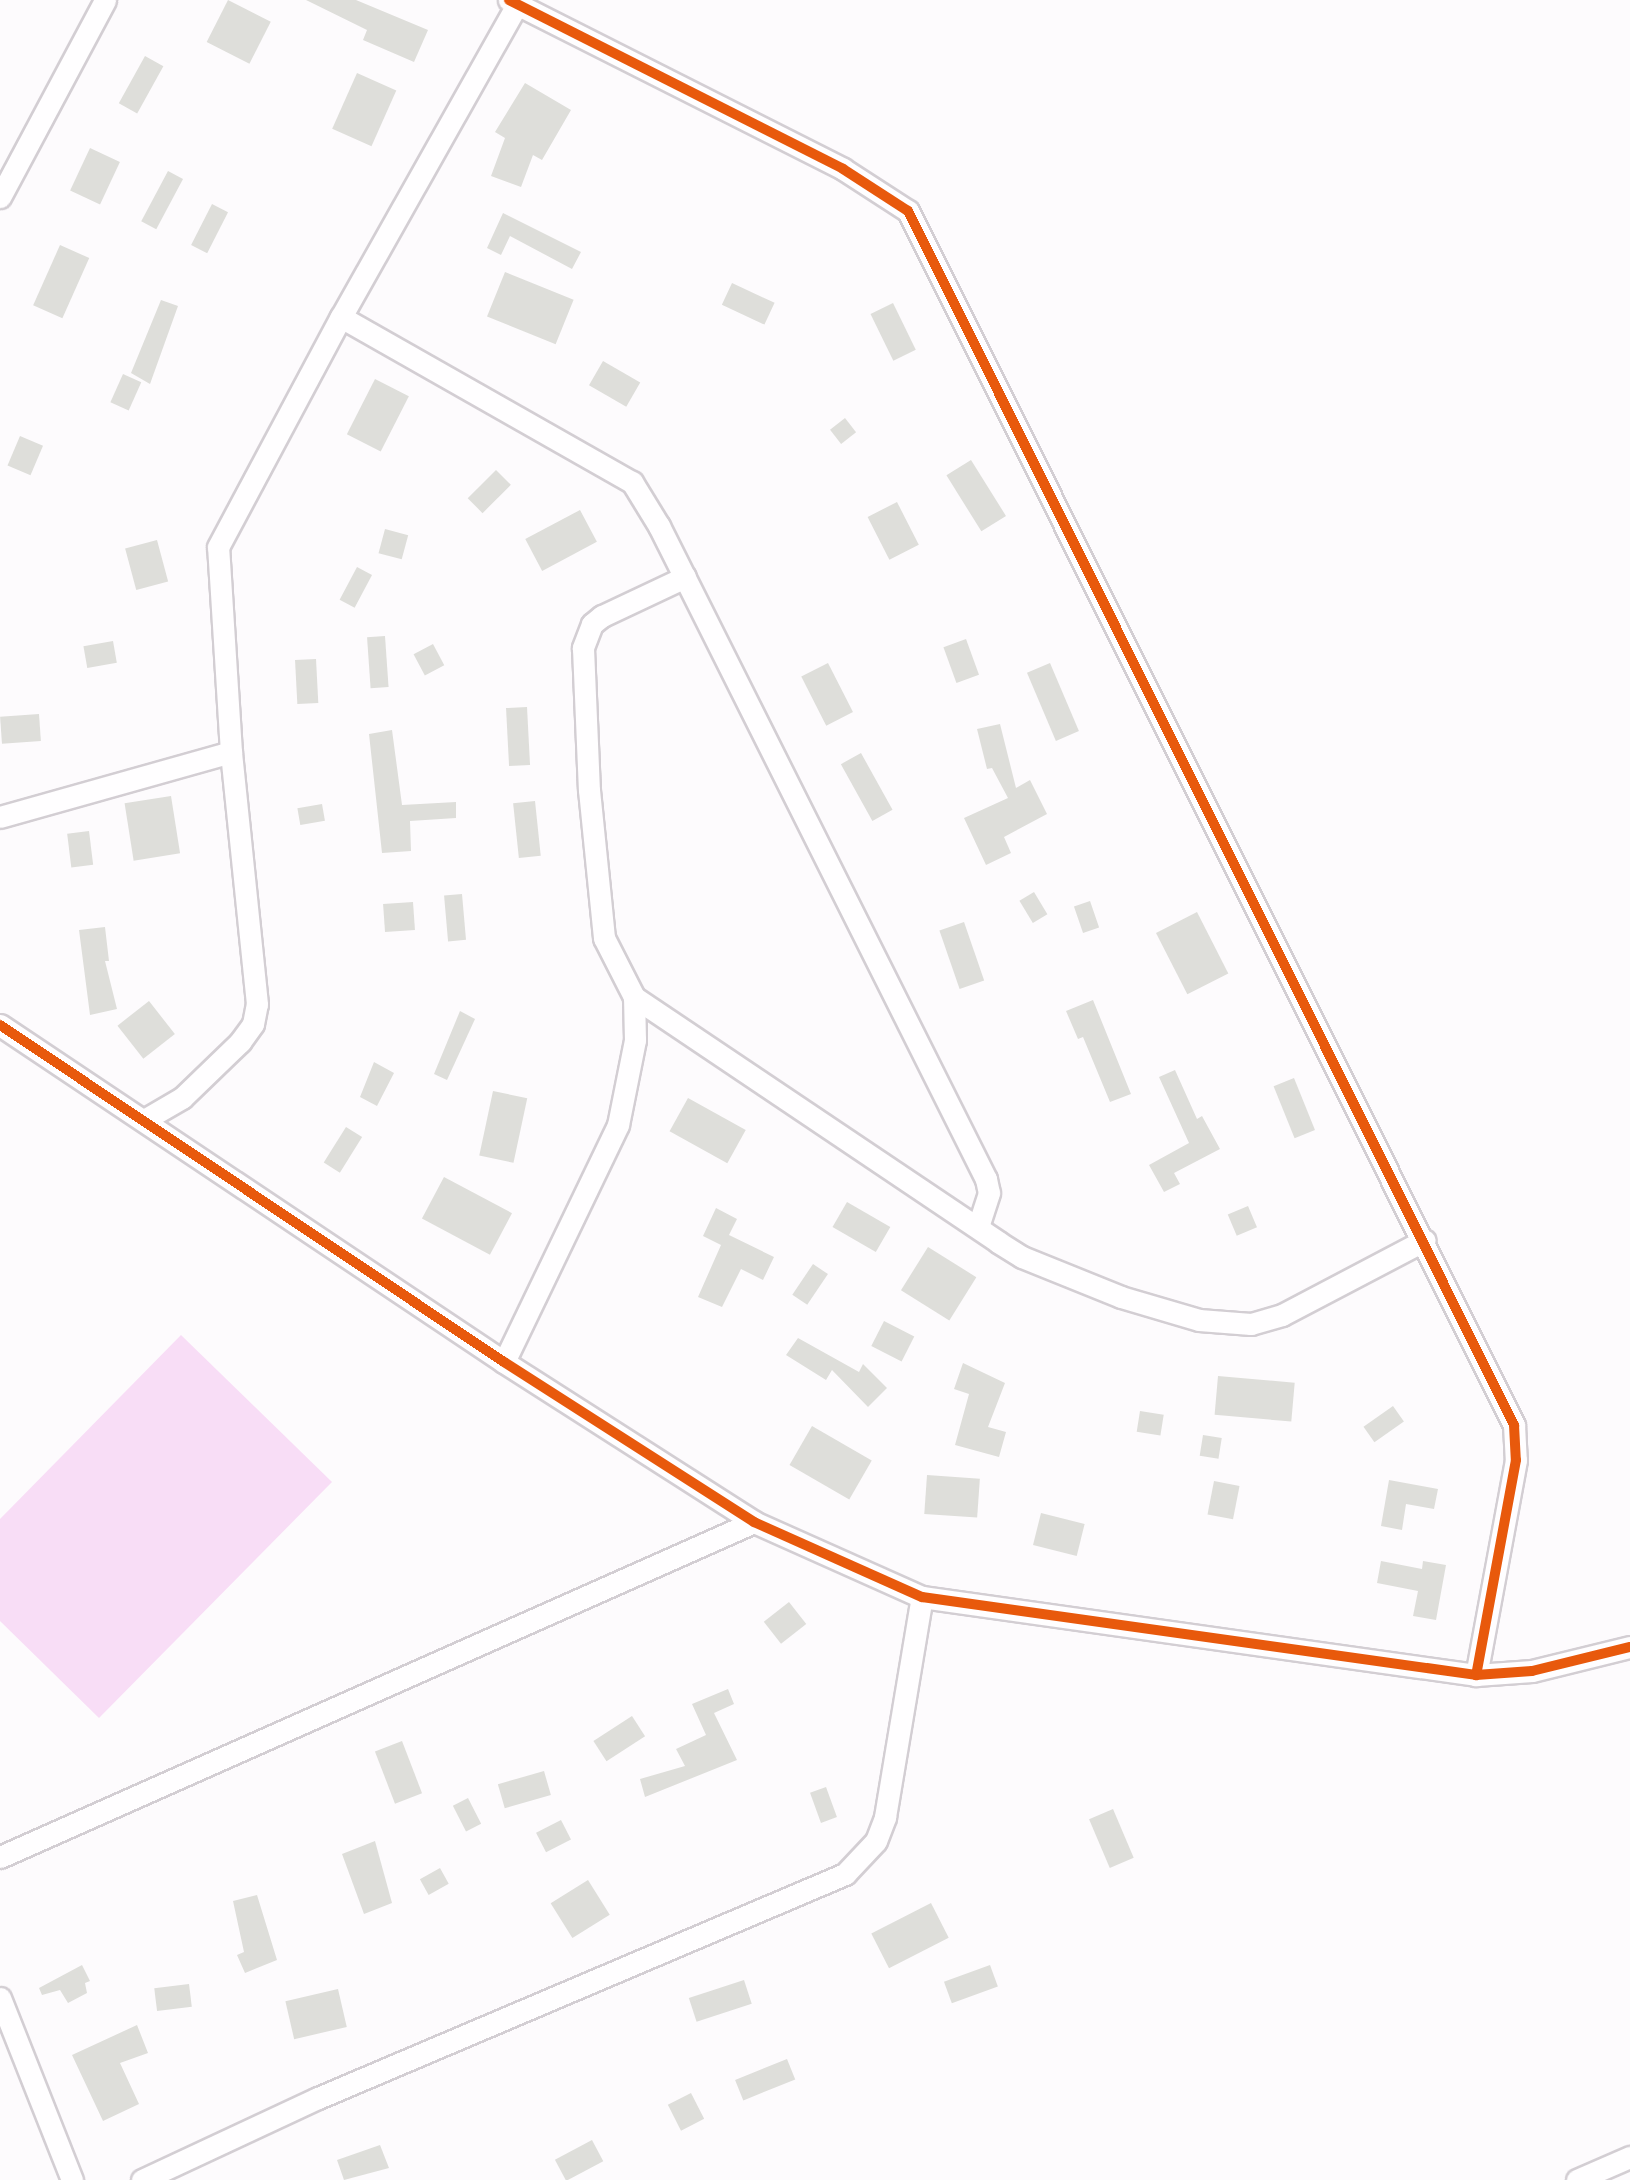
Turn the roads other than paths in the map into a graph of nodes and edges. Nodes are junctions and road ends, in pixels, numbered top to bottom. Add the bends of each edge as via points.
1 (105, 0) edge
2 (513, 3) edge
3 (0, 197) edge
4 (341, 317) junction
5 (685, 577) junction
6 (231, 752) junction
7 (0, 817) edge
8 (634, 997) junction
9 (0, 1025) edge
10 (144, 1119) junction
11 (978, 1226) junction
12 (1425, 1240) junction
13 (504, 1362) junction
14 (754, 1522) junction
15 (922, 1597) junction
16 (1630, 1647) edge
17 (1476, 1675) junction
18 (0, 1857) edge
19 (0, 1998) edge
20 (1630, 2157) edge
21 (72, 2180) edge
22 (142, 2180) edge
23 (1577, 2180) edge

1 - 3 street
2 - 4 street
2 - 12 street via 843,169 908,211
4 - 5 street via 619,472 646,502
4 - 6 street via 218,547
5 - 8 street via 602,616 592,624 583,648 589,790 604,938
5 - 11 street via 986,1179 989,1193
6 - 7 street
6 - 10 street via 257,1004 253,1024 181,1098
8 - 11 street
8 - 13 street via 635,1040 618,1125
9 - 10 street
10 - 13 street
11 - 12 street via 1023,1257 1109,1292 1226,1325 1282,1315
12 - 17 street via 1514,1425 1518,1444
13 - 14 street
14 - 15 street
14 - 18 street
15 - 17 street
15 - 22 street via 885,1817 876,1841 845,1874 318,2098
16 - 17 street via 1532,1671
19 - 21 street
20 - 23 street

